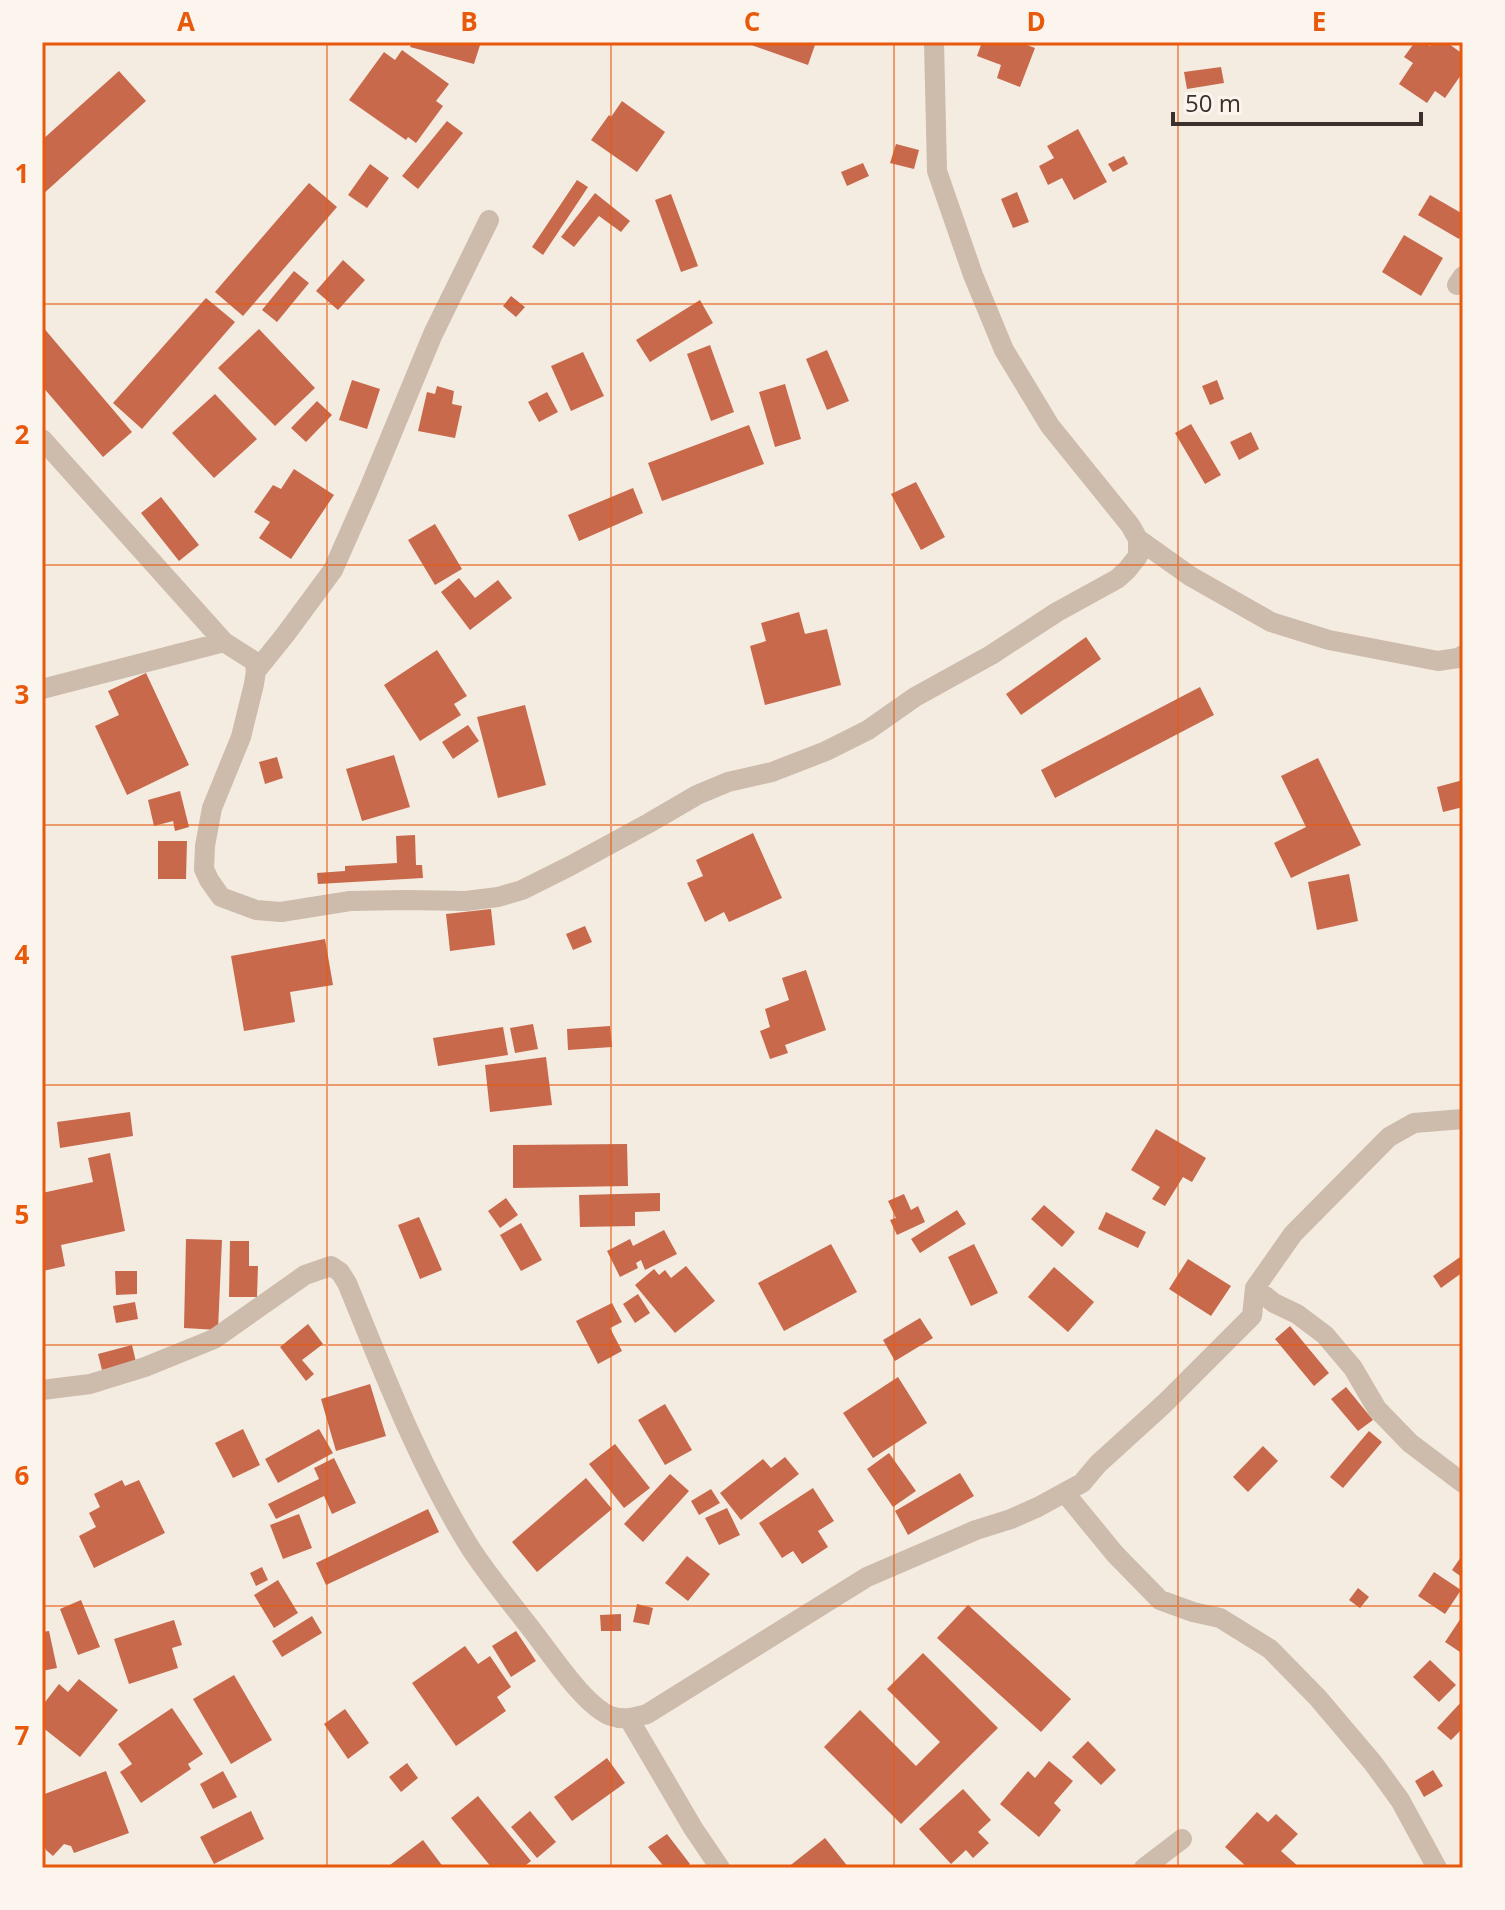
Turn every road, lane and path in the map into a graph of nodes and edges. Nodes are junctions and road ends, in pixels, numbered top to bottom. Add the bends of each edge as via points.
1 (934, 42) edge
2 (489, 220) dead end
3 (42, 439) edge
4 (1138, 539) junction
5 (224, 642) junction
6 (1461, 658) edge
7 (256, 671) junction
8 (42, 689) edge
9 (1463, 1119) edge
10 (1255, 1288) junction
11 (42, 1390) edge
12 (1463, 1483) edge
13 (1065, 1493) junction
14 (629, 1719) junction
15 (1182, 1839) dead end
16 (720, 1868) edge
17 (1144, 1868) edge
18 (1437, 1868) edge

1 - 4 street via 937,171 998,338 1050,426
2 - 7 street via 433,334 333,570
3 - 5 street
4 - 6 street via 1271,622 1329,640 1438,661
4 - 7 street via 1138,556 1117,579 868,730 772,772 697,795 570,866 498,897 350,901 281,912 256,910 221,897 204,869 205,846 212,808 241,737
5 - 7 street via 254,661
5 - 8 street
9 - 10 street via 1414,1123 1389,1137 1293,1234
10 - 12 street via 1325,1335 1377,1409 1410,1443
10 - 13 street via 1252,1316 1082,1483
11 - 14 street via 90,1384 214,1339 305,1275 331,1266 347,1283 416,1450 472,1549 586,1698 614,1718
13 - 14 street via 867,1577 647,1714
13 - 18 street via 1160,1600 1220,1618 1270,1649 1373,1763
14 - 16 street
15 - 17 street

